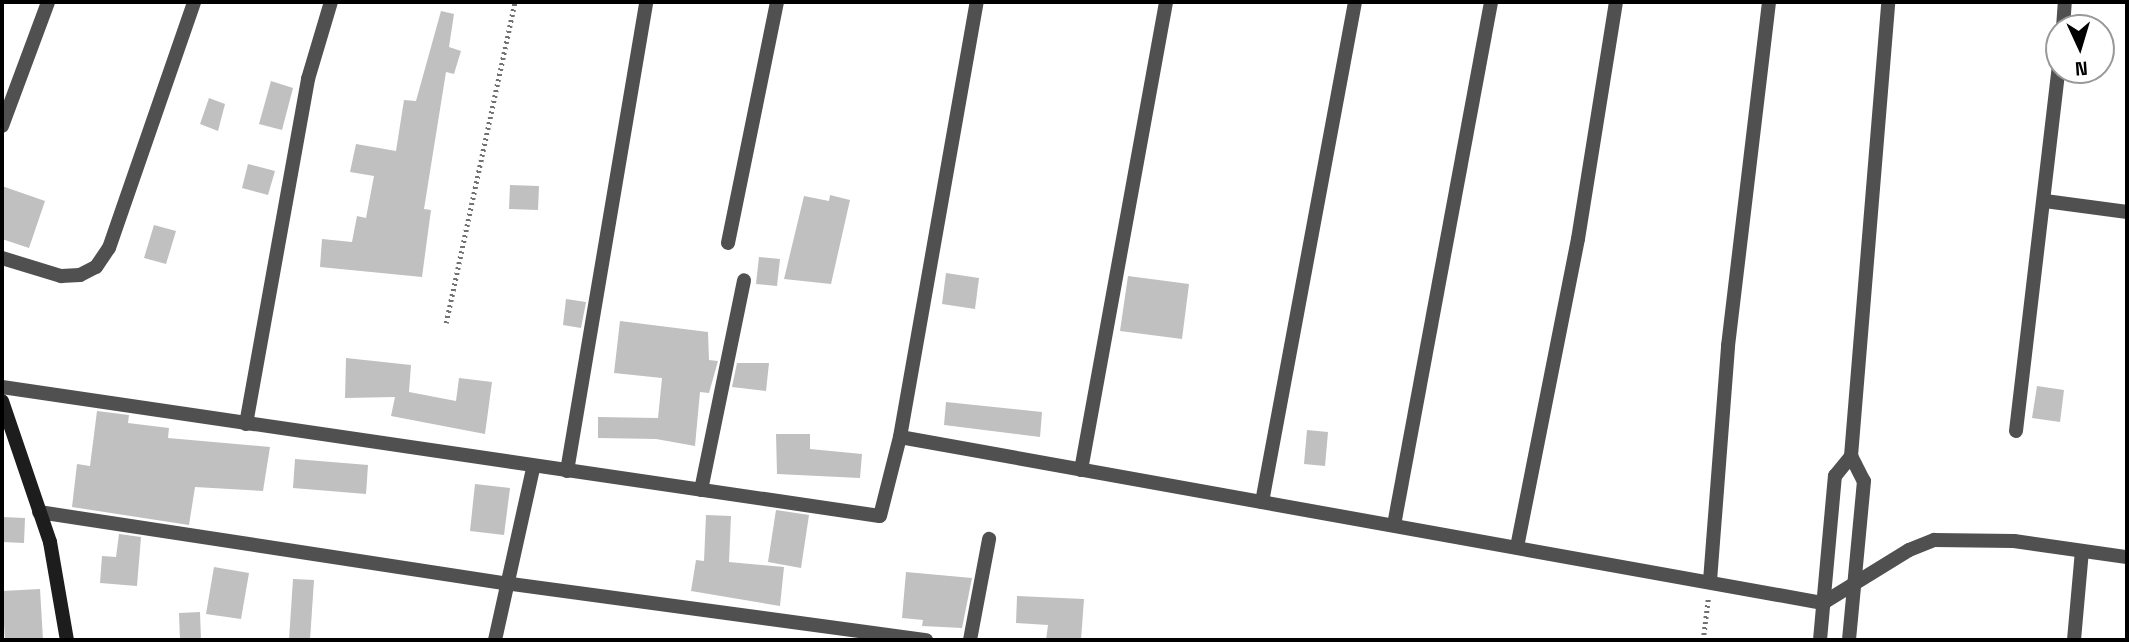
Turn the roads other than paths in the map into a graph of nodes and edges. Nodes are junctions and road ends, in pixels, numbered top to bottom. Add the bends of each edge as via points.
1 (48, 2) edge
2 (194, 2) edge
3 (331, 2) edge
4 (646, 2) edge
5 (776, 2) edge
6 (977, 2) edge
7 (1167, 2) edge
8 (1355, 2) edge
9 (1491, 2) edge
10 (1616, 2) edge
11 (1769, 2) edge
12 (1888, 2) edge
13 (2057, 84) edge
14 (2, 126) edge
15 (2045, 201) junction
16 (2127, 212) edge
17 (728, 243) dead end
18 (2, 258) edge
19 (744, 280) dead end
20 (2, 387) edge
21 (2, 401) edge
22 (246, 424) junction
23 (2016, 431) dead end
24 (900, 437) junction
25 (1851, 456) junction
26 (533, 468) junction
27 (1081, 470) junction
28 (567, 471) junction
29 (702, 490) junction
30 (1262, 502) junction
31 (38, 512) junction
32 (1394, 525) junction
33 (989, 539) dead end
34 (1517, 547) junction
35 (2082, 551) junction
36 (2127, 557) edge
37 (1710, 581) junction
38 (504, 583) junction
39 (1855, 584) junction
40 (1823, 603) junction
41 (67, 640) edge
42 (495, 640) edge
43 (926, 640) edge
44 (970, 640) edge
45 (1820, 640) edge
46 (1849, 640) edge
47 (2074, 640) edge

1 - 14 street
2 - 18 street via 109,248 96,267 80,275 61,276
3 - 22 street via 308,79
4 - 28 street
5 - 17 street
6 - 24 street
7 - 27 street
8 - 30 street
9 - 32 street
10 - 34 street via 1578,239
11 - 37 street via 1728,346
12 - 25 street
13 - 15 street
15 - 16 street
15 - 23 street
19 - 29 street
20 - 22 street
21 - 31 street
22 - 26 street
24 - 27 street
24 - 29 street via 880,516
25 - 39 street via 1864,481
25 - 40 street via 1835,476
26 - 28 street
26 - 38 street
27 - 30 street
28 - 29 street
30 - 32 street
31 - 38 street
31 - 41 street via 50,542
32 - 34 street
33 - 44 street
34 - 37 street
35 - 36 street
35 - 39 street via 2014,541 1934,540
35 - 47 street
37 - 40 street
38 - 42 street
38 - 43 street
39 - 40 street
39 - 46 street
40 - 45 street

